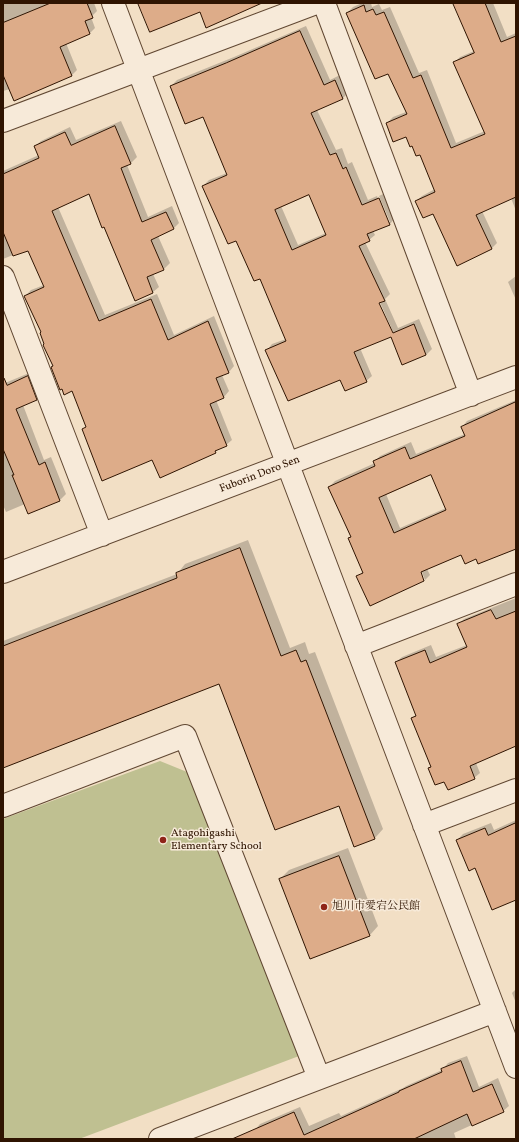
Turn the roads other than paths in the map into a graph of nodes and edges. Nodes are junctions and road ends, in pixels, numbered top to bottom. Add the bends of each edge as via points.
1 (113, 3) edge
2 (316, 3) edge
3 (324, 3) edge
4 (138, 70) junction
5 (3, 121) edge
6 (3, 277) edge
7 (516, 377) edge
8 (470, 394) junction
9 (287, 464) junction
10 (102, 535) junction
11 (3, 572) edge
12 (516, 584) edge
13 (356, 646) junction
14 (516, 790) edge
15 (3, 806) edge
16 (424, 825) junction
17 (495, 1011) junction
18 (516, 1066) edge
19 (319, 1078) junction
20 (160, 1139) edge

1 - 4 street
2 - 4 street
3 - 8 street
4 - 5 street
4 - 9 street
6 - 10 street
7 - 8 street, Fuborin Doro Sen
8 - 9 street, Fuborin Doro Sen
9 - 10 street, Fuborin Doro Sen
9 - 13 street
10 - 11 street, Fuborin Doro Sen
12 - 13 street
13 - 16 street
14 - 16 street
15 - 19 street via 185,736
16 - 17 street
17 - 18 street
17 - 19 street
19 - 20 street

